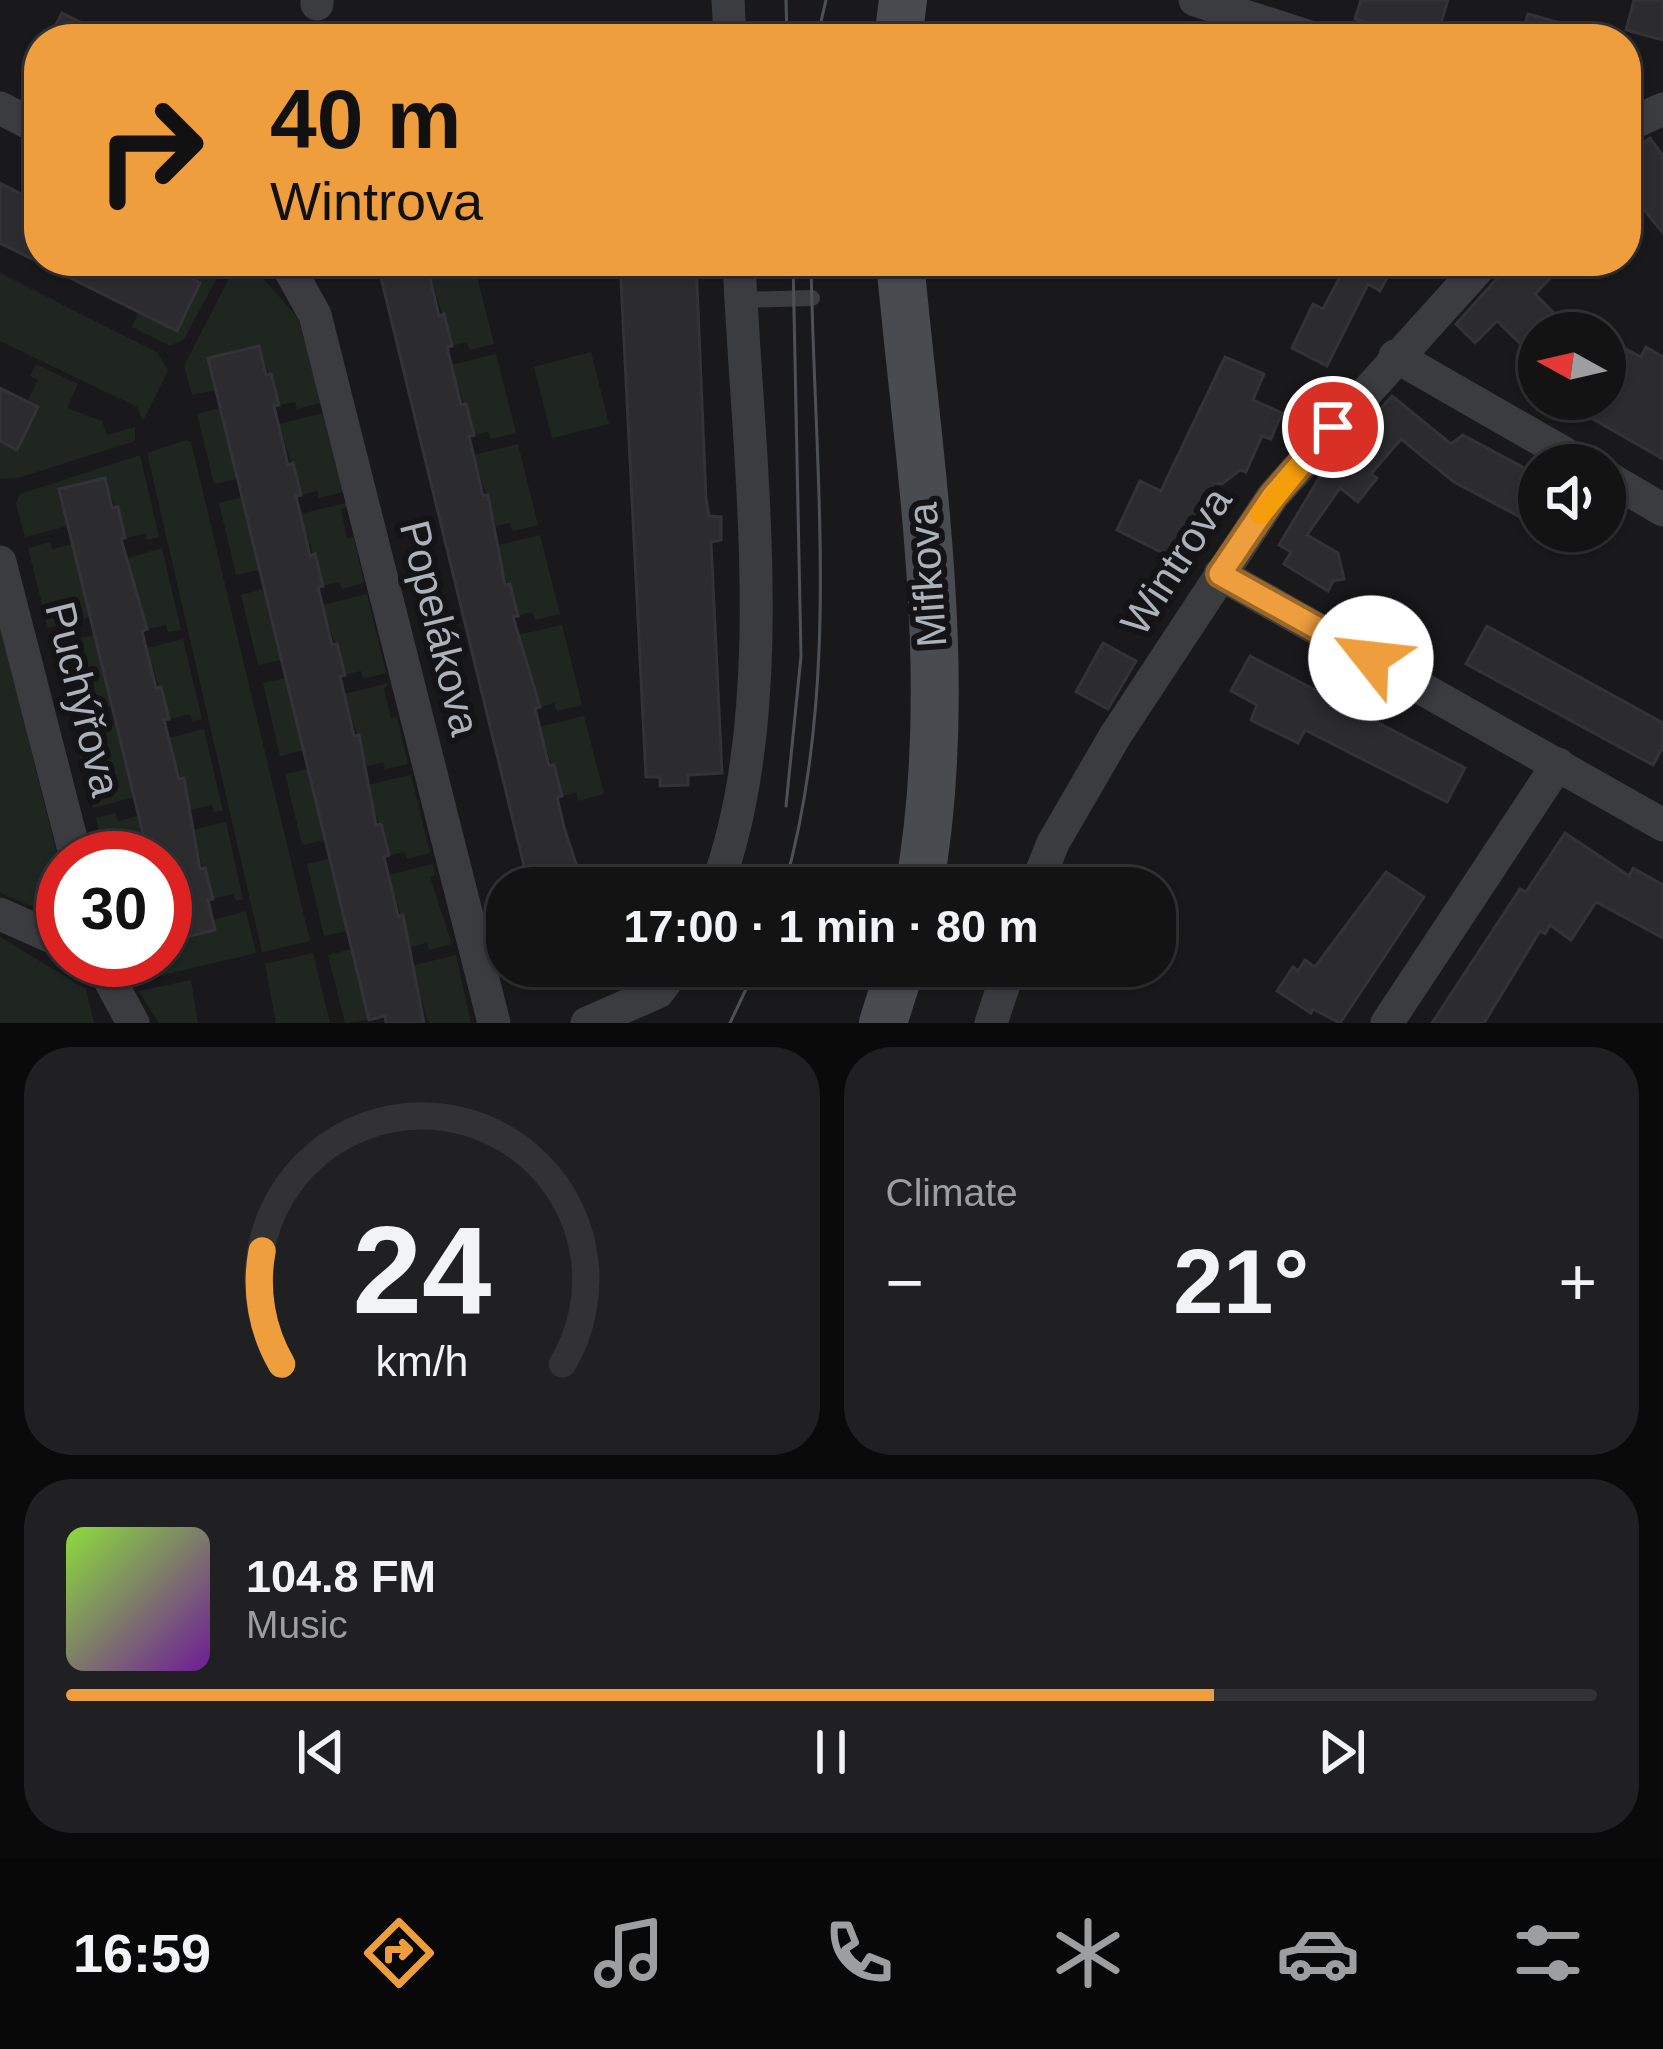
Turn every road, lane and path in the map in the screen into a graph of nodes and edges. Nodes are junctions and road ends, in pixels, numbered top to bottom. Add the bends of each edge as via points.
1 (1195, 0) edge
2 (1269, 24) edge
3 (293, 276) edge
4 (740, 276) edge
5 (901, 276) edge
6 (1471, 276) edge
7 (812, 298) dead end
8 (741, 300) junction
9 (1395, 356) junction
10 (1548, 444) edge
11 (1626, 488) edge
12 (1663, 510) edge
13 (0, 562) edge
14 (1220, 574) junction
15 (1558, 764) junction
16 (1663, 825) edge
17 (69, 831) edge
18 (721, 867) edge
19 (922, 867) edge
20 (1043, 867) edge
21 (0, 914) edge
22 (36, 930) edge
23 (114, 987) edge
24 (662, 987) edge
25 (895, 987) edge
26 (1003, 987) edge
27 (134, 1023) edge
28 (494, 1023) edge
29 (587, 1023) edge
30 (883, 1023) edge
31 (992, 1023) edge
32 (1387, 1023) edge

1 - 2 street
3 - 28 street, Popelákova via 315,315
4 - 8 street
5 - 19 street, Mifkova via 935,685
6 - 9 street, Wintrova
7 - 8 lane
8 - 18 street via 754,670 743,782
9 - 10 street
9 - 14 street, Wintrova via 1273,496
11 - 12 street
13 - 17 street, Puchýřova
14 - 15 street
14 - 20 street, Wintrova via 1115,736
15 - 16 street
15 - 32 street
21 - 22 street
23 - 27 street
24 - 29 street
25 - 30 street
26 - 31 street

